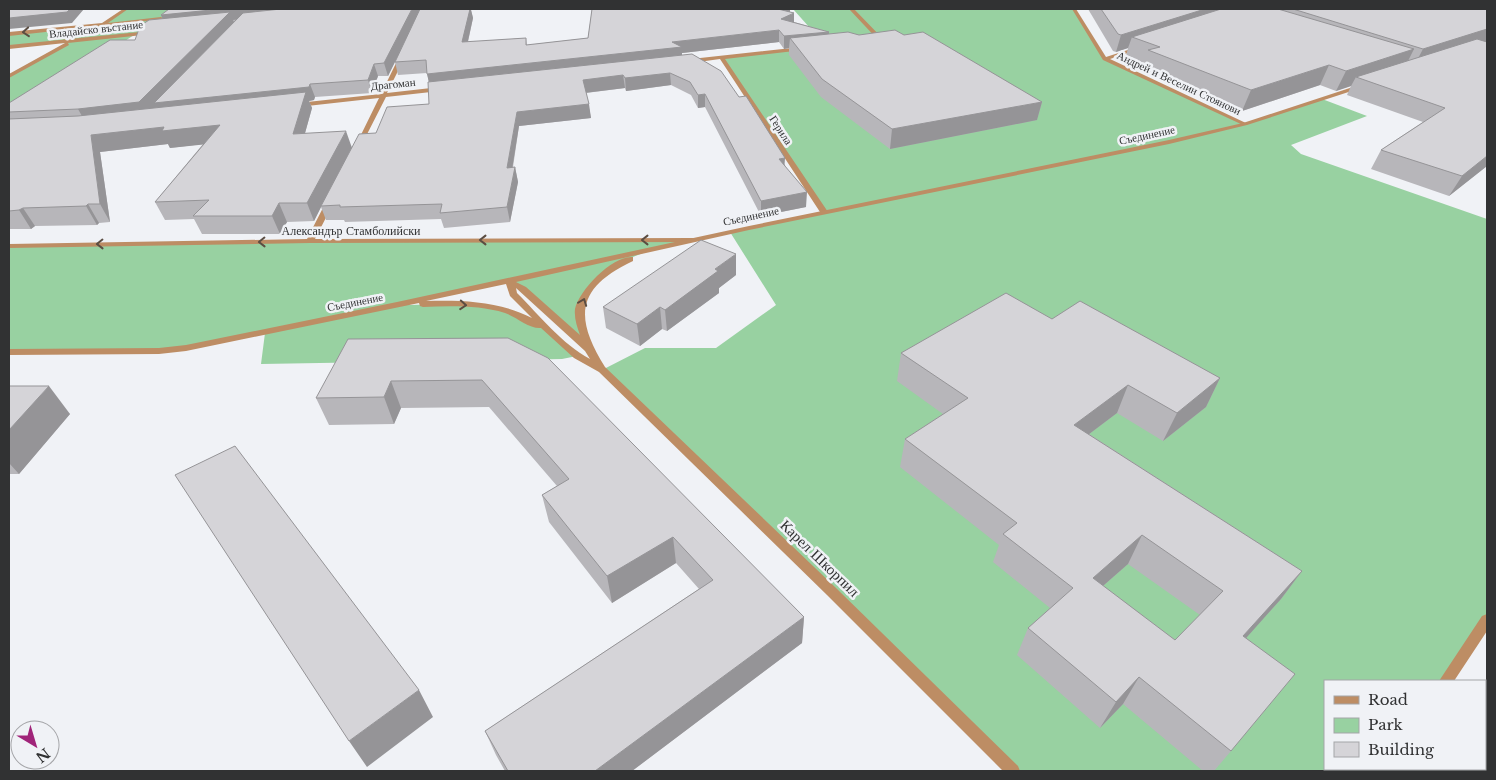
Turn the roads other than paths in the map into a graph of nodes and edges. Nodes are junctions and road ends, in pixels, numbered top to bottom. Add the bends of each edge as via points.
1 (126, 9) edge
2 (133, 9) edge
3 (851, 9) edge
4 (1074, 9) edge
5 (163, 19) edge
6 (100, 25) junction
7 (156, 32) edge
8 (9, 34) edge
9 (134, 35) junction
10 (72, 41) junction
11 (874, 42) edge
12 (1151, 44) edge
13 (117, 46) edge
14 (9, 47) edge
15 (806, 49) edge
16 (404, 52) edge
17 (722, 58) junction
18 (1105, 59) junction
19 (682, 62) edge
20 (9, 76) edge
21 (1371, 83) edge
22 (444, 88) edge
23 (384, 95) junction
24 (287, 106) edge
25 (1245, 124) junction
26 (353, 155) edge
27 (332, 198) edge
28 (824, 212) junction
29 (694, 240) junction
30 (310, 241) junction
31 (9, 246) edge
32 (649, 250) junction
33 (509, 281) junction
34 (397, 305) junction
35 (547, 329) junction
36 (589, 349) junction
37 (9, 352) edge
38 (602, 370) junction
39 (1487, 620) edge
40 (1447, 680) edge
41 (1013, 771) edge

1 - 2 street
1 - 6 street
3 - 11 street via 884,41
4 - 18 street, Андрей и Веселин Стоянови
5 - 6 street, Владайско въстание
6 -> 8 street, Владайско въстание
6 - 10 street
7 - 9 street, Владайско въстание
9 - 10 street, Владайско въстание
9 - 13 street
10 - 14 street, Владайско въстание
10 - 20 street
12 - 18 street
15 - 17 street
16 - 23 street
17 - 19 street
17 - 28 street, Герила
18 - 25 street, Андрей и Веселин Стоянови
21 - 25 street, Съединение
22 - 23 street, Драгоман
23 - 24 street, Драгоман
23 - 26 street
25 - 28 street, Съединение via 1133,150
27 - 30 street
28 - 29 street, Съединение
29 -> 30 street, Александър Стамболийски
29 - 32 street, Съединение
30 -> 31 street, Александър Стамболийски
32 - 33 street, Съединение
36 -> 32 street via 580,314 586,294 620,263
33 - 34 street, Съединение
33 - 35 street, Карел Шкорпил via 513,294
33 - 36 street, Карел Шкорпил via 524,289
34 -> 35 street via 481,306 509,311
34 - 37 street, Съединение via 186,348
35 - 38 street, Карел Шкорпил via 577,356
36 - 38 street, Карел Шкорпил
38 - 41 street, Карел Шкорпил
39 - 40 street

